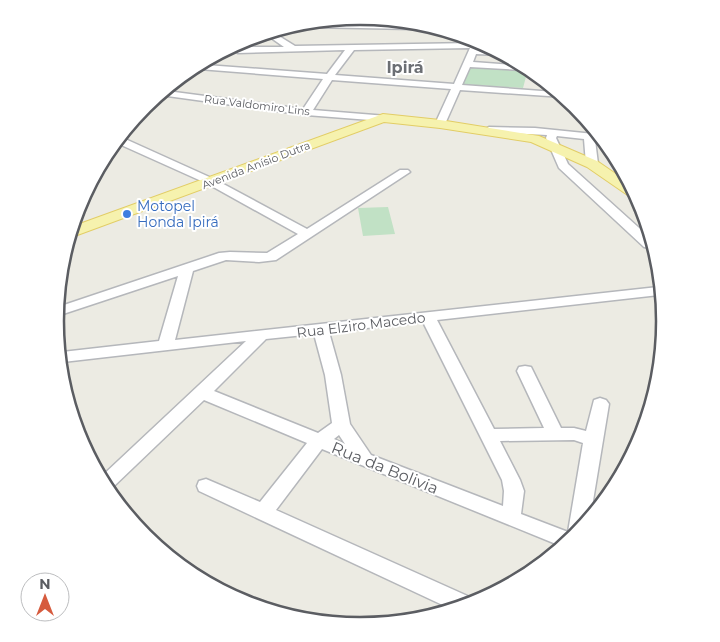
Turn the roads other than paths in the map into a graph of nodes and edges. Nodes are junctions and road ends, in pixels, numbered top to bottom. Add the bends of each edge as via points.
1 (275, 38) edge
2 (466, 45) edge
3 (350, 48) junction
4 (293, 49) junction
5 (474, 49) edge
6 (243, 50) edge
7 (467, 64) junction
8 (208, 67) edge
9 (512, 67) edge
10 (328, 76) junction
11 (179, 87) edge
12 (456, 88) junction
13 (548, 93) edge
14 (170, 94) edge
15 (309, 108) junction
16 (383, 118) junction
17 (440, 124) junction
18 (480, 130) junction
19 (554, 133) junction
20 (591, 136) edge
21 (523, 137) joint
22 (592, 137) edge
23 (124, 142) edge
24 (555, 148) junction
25 (592, 164) junction
26 (611, 166) edge
27 (404, 172) dead end
28 (212, 182) junction
29 (622, 185) edge
30 (79, 230) edge
31 (307, 234) junction
32 (645, 240) edge
33 (187, 268) junction
34 (654, 296) edge
35 (65, 309) edge
36 (428, 317) junction
37 (320, 329) junction
38 (260, 337) junction
39 (166, 345) junction
40 (67, 356) edge
41 (525, 371) dead end
42 (202, 393) junction
43 (600, 404) dead end
44 (341, 425) junction
45 (555, 434) junction
46 (490, 435) junction
47 (593, 439) junction
48 (319, 441) junction
49 (366, 460) junction
50 (111, 480) edge
51 (206, 486) dead end
52 (263, 512) junction
53 (511, 518) junction
54 (580, 519) edge
55 (561, 538) edge
56 (455, 601) edge

1 - 4 street
2 - 3 street
3 - 4 street
3 - 10 street
4 - 6 street
5 - 7 street
7 - 9 street
7 - 12 street
8 - 10 street
10 - 12 street
10 - 15 street
11 - 15 street, Rua Valdomiro Lins
12 - 13 street
12 - 17 street
14 - 15 street, Rua Valdomiro Lins
15 - 16 street, Rua Valdomiro Lins
16 - 17 main road, Rua Valdomiro Lins
16 - 28 main road, Avenida Anísio Dutra
17 - 18 main road, Rua Valdomiro Lins
18 - 19 street
18 - 21 main road, Rua Valdomiro Lins
19 - 20 street
19 - 24 street via 551,138
21 - 24 main road
22 - 25 street
23 - 28 street
24 - 25 main road
24 - 32 street via 563,166
25 - 26 main road
25 - 29 main road
27 - 31 street
28 - 30 main road, Avenida Anísio Dutra
28 - 31 street
31 - 33 street via 271,257 257,259 235,254
33 - 35 street
33 - 39 street
34 - 36 street, Rua Elziro Macedo
36 - 37 street, Rua Elziro Macedo
36 - 46 street
37 - 38 street, Rua Elziro Macedo
37 - 44 street via 333,375
38 - 39 street, Rua Elziro Macedo
38 - 42 street
39 - 40 street, Rua Elziro Macedo
41 - 45 street
42 - 48 street, Rua da Bolivia
42 - 50 street
43 - 47 street
44 - 48 street
44 - 49 street
45 - 46 street
45 - 47 street
46 - 53 street via 514,491
47 - 54 street
48 - 49 street, Rua da Bolivia
48 - 52 street
49 - 53 street, Rua da Bolivia
51 - 52 street
52 - 56 street
53 - 55 street, Rua da Bolivia

